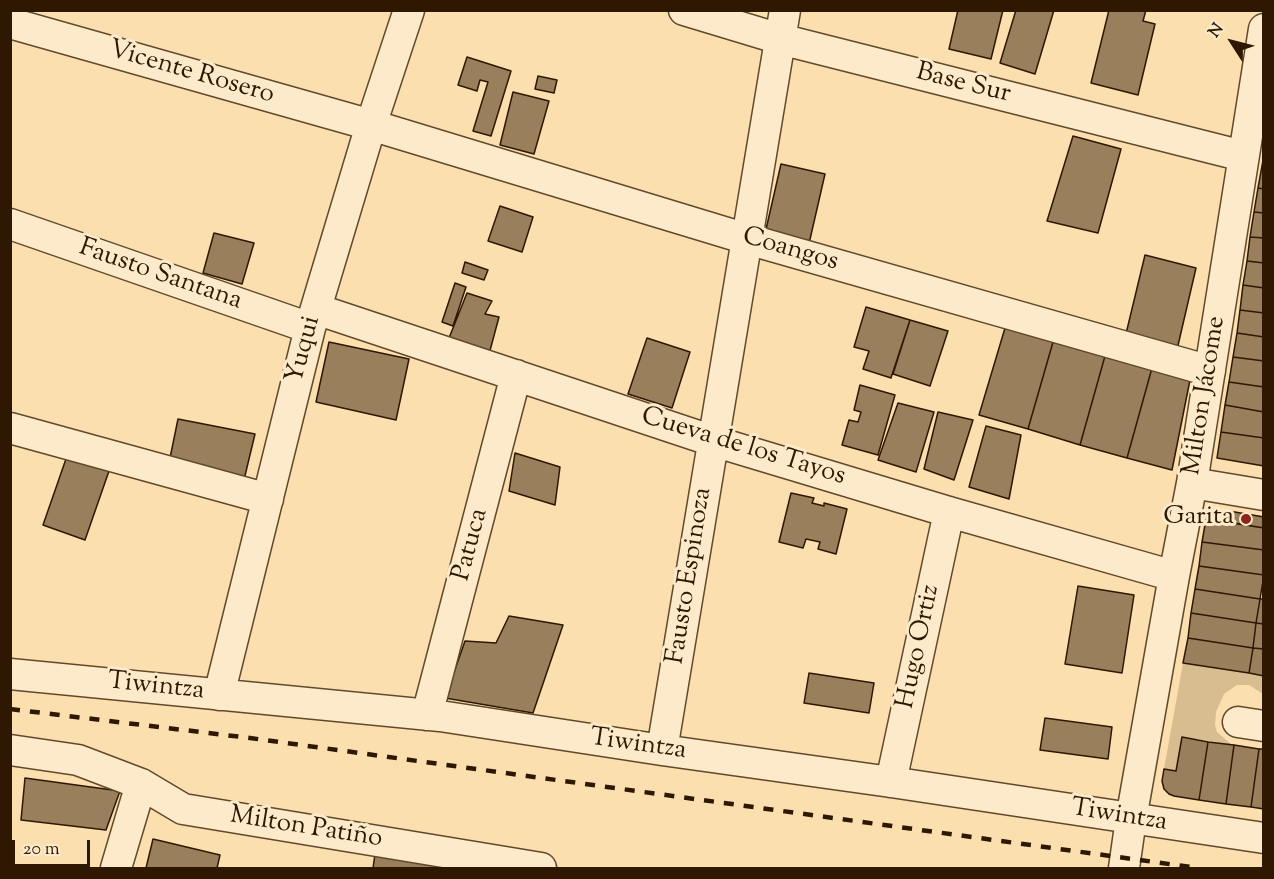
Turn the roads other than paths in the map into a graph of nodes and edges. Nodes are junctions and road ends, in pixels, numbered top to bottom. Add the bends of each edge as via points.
1 (409, 10) edge
2 (684, 10) edge
3 (10, 22) edge
4 (782, 25) edge
5 (1263, 29) edge
6 (371, 125) junction
7 (1243, 156) junction
8 (10, 224) edge
9 (747, 239) junction
10 (313, 318) junction
11 (1210, 371) junction
12 (516, 375) junction
13 (10, 428) edge
14 (713, 441) junction
15 (1192, 483) junction
16 (1263, 495) edge
17 (268, 499) junction
18 (950, 512) junction
19 (1174, 576) junction
20 (10, 674) edge
21 (219, 695) junction
22 (427, 716) junction
23 (10, 750) edge
24 (662, 750) junction
25 (891, 782) junction
26 (141, 784) junction
27 (1131, 819) junction
28 (1263, 838) edge
29 (116, 868) edge
30 (541, 868) edge
31 (1124, 868) edge

1 - 6 street, Yuqui
2 - 4 street, Base Sur
3 - 6 street, Vicente Rosero
4 - 7 street, Base Sur
4 - 9 street, Fausto Espinoza
5 - 7 street, Milton Jácome
6 - 9 street, Coangos
6 - 10 street, Yuqui
7 - 11 street, Milton Jácome
8 - 10 street, Fausto Santana
9 - 11 street, Coangos
9 - 14 street, Fausto Espinoza
10 - 12 street, Cueva de los Tayos
10 - 17 street, Yuqui
11 - 15 street, Milton Jácome
12 - 14 street, Cueva de los Tayos
12 - 22 street, Patuca
13 - 17 street
14 - 18 street, Cueva de los Tayos
14 - 24 street, Fausto Espinoza
15 - 16 street
15 - 19 street, Milton Jácome
17 - 21 street, Yuqui
18 - 19 street, Cueva de los Tayos
18 - 25 street, Hugo Ortiz
19 - 27 street, Milton Jácome
20 - 21 street, Tiwintza
21 - 22 street, Tiwintza
22 - 24 street, Tiwintza
23 - 26 street, Milton Patiño via 78,760
24 - 25 street, Tiwintza
25 - 27 street, Tiwintza
26 - 29 street
26 - 30 street, Milton Patiño via 183,809
27 - 28 street, Tiwintza
27 - 31 street, Milton Jácome

